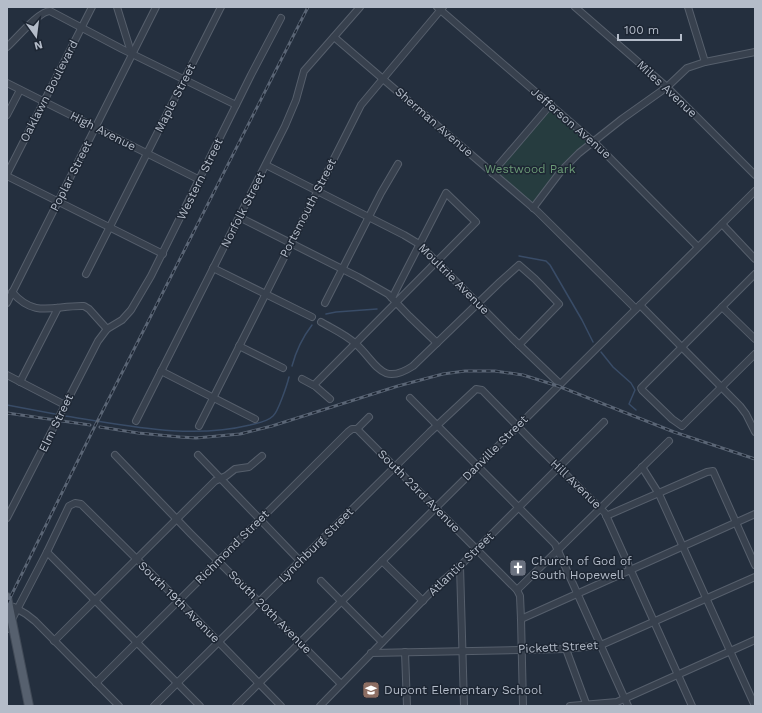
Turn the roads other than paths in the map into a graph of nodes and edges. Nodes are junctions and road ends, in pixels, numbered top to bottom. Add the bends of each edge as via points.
1 (92, 7) edge
2 (117, 7) edge
3 (156, 7) edge
4 (221, 7) edge
5 (360, 7) edge
6 (575, 7) edge
7 (688, 7) edge
8 (440, 8) edge
9 (281, 18) dead end
10 (81, 28) junction
11 (334, 37) junction
12 (7, 47) edge
13 (755, 52) edge
14 (133, 54) junction
15 (705, 62) junction
16 (382, 78) junction
17 (184, 79) junction
18 (7, 83) edge
19 (667, 87) junction
20 (20, 90) junction
21 (44, 101) junction
22 (551, 104) junction
23 (236, 105) junction
24 (7, 115) edge
25 (96, 128) junction
26 (593, 141) junction
27 (147, 153) junction
28 (398, 164) dead end
29 (266, 165) junction
30 (492, 173) junction
31 (7, 175) edge
32 (755, 175) edge
33 (200, 180) junction
34 (317, 190) junction
35 (755, 191) edge
36 (58, 202) junction
37 (533, 208) junction
38 (239, 217) junction
39 (369, 217) junction
40 (722, 224) junction
41 (111, 227) junction
42 (291, 243) junction
43 (419, 244) junction
44 (698, 247) junction
45 (162, 254) junction
46 (755, 259) edge
47 (437, 262) junction
48 (213, 268) junction
49 (342, 269) junction
50 (86, 274) dead end
51 (755, 274) edge
52 (12, 292) junction
53 (265, 294) junction
54 (395, 300) junction
55 (7, 303) edge
56 (325, 303) dead end
57 (478, 303) junction
58 (638, 307) junction
59 (722, 307) junction
60 (58, 308) junction
61 (312, 318) dead end
62 (321, 322) dead end
63 (107, 330) junction
64 (755, 339) edge
65 (437, 343) junction
66 (356, 344) junction
67 (519, 344) junction
68 (239, 346) junction
69 (681, 348) junction
70 (755, 354) edge
71 (283, 368) dead end
72 (161, 371) junction
73 (7, 375) edge
74 (302, 379) dead end
75 (20, 382) junction
76 (560, 384) junction
77 (314, 385) junction
78 (721, 388) junction
79 (482, 390) joint
80 (213, 398) junction
81 (410, 398) dead end
82 (330, 399) dead end
83 (65, 405) junction
84 (369, 417) dead end
85 (255, 419) dead end
86 (136, 421) dead end
87 (604, 422) dead end
88 (199, 426) dead end
89 (437, 426) junction
90 (518, 426) junction
91 (357, 430) junction
92 (755, 432) edge
93 (669, 441) dead end
94 (115, 455) dead end
95 (198, 455) dead end
96 (262, 456) dead end
97 (478, 466) junction
98 (395, 467) junction
99 (559, 467) junction
100 (642, 467) junction
101 (220, 478) junction
102 (659, 494) junction
103 (518, 507) junction
104 (436, 508) junction
105 (600, 508) junction
106 (755, 514) edge
107 (606, 516) junction
108 (7, 518) edge
109 (177, 518) junction
110 (260, 520) junction
111 (736, 523) junction
112 (683, 546) junction
113 (477, 548) junction
114 (558, 550) junction
115 (47, 552) junction
116 (136, 559) junction
117 (218, 560) junction
118 (382, 560) junction
119 (300, 561) junction
120 (755, 565) edge
121 (460, 566) junction
122 (630, 570) junction
123 (755, 577) edge
124 (320, 581) dead end
125 (517, 590) junction
126 (577, 594) junction
127 (707, 599) junction
128 (95, 600) junction
129 (8, 601) edge
130 (178, 601) junction
131 (259, 601) junction
132 (341, 601) junction
133 (423, 601) junction
134 (17, 609) junction
135 (521, 619) junction
136 (12, 620) junction
137 (654, 622) junction
138 (7, 629) edge
139 (755, 640) edge
140 (54, 641) junction
141 (136, 642) junction
142 (218, 642) junction
143 (300, 642) junction
144 (382, 642) junction
145 (601, 645) junction
146 (521, 649) junction
147 (566, 649) junction
148 (463, 650) junction
149 (730, 651) junction
150 (405, 652) junction
151 (371, 653) junction
152 (678, 675) junction
153 (177, 682) junction
154 (96, 683) junction
155 (259, 683) junction
156 (341, 684) junction
157 (625, 699) junction
158 (754, 705) edge
159 (29, 706) edge
160 (119, 706) edge
161 (154, 706) edge
162 (200, 706) edge
163 (236, 706) edge
164 (281, 706) edge
165 (320, 706) edge
166 (407, 706) edge
167 (464, 706) edge
168 (523, 706) edge
169 (570, 706) edge
170 (587, 706) edge
171 (628, 706) edge
172 (692, 706) edge

1 - 10 street, Oaklawn Boulevard
2 - 14 street
3 - 14 street, Poplar Street
4 - 17 street, Maple Street
5 - 11 street, Norfolk Street
6 - 19 street, Miles Avenue
7 - 15 street
8 - 16 street, Portsmouth Street
8 - 22 street, Jefferson Avenue
9 - 23 street, Western Street
10 - 12 street via 47,11
10 - 14 street
10 - 21 street, Oaklawn Boulevard
11 - 16 street, Sherman Avenue
11 - 29 street, Norfolk Street via 304,71 293,110
13 - 15 street
14 - 17 street
14 - 25 street, Poplar Street
15 - 19 street via 687,68
16 - 30 street, Sherman Avenue
16 - 34 street, Portsmouth Street via 361,105
17 - 23 street
17 - 27 street, Maple Street
18 - 20 street, High Avenue
19 - 26 street
19 - 32 street, Miles Avenue
20 - 21 street, High Avenue
20 - 24 street
21 - 25 street, High Avenue
21 - 31 street, Oaklawn Boulevard
22 - 26 street, Jefferson Avenue
22 - 30 street
23 - 33 street, Western Street
25 - 27 street, High Avenue
25 - 36 street, Poplar Street
26 - 37 street via 561,171
26 - 44 street, Jefferson Avenue
27 - 33 street, High Avenue
27 - 41 street, Maple Street
28 - 39 street
29 - 34 street, Moultrie Avenue
29 - 38 street, Norfolk Street
30 - 37 street, Sherman Avenue
31 - 36 street
33 - 45 street, Western Street
34 - 39 street, Moultrie Avenue
34 - 42 street, Portsmouth Street
35 - 40 street, Danville Street
36 - 41 street
36 - 52 street, Poplar Street
37 - 58 street, Sherman Avenue
38 - 42 street
38 - 48 street, Norfolk Street
39 - 43 street, Moultrie Avenue
39 - 49 street
40 - 44 street, Danville Street
40 - 46 street
41 - 45 street
41 - 50 street, Maple Street
42 - 49 street
42 - 53 street, Portsmouth Street
43 - 47 street, Moultrie Avenue
43 - 47 street via 446,193 476,222
43 - 54 street
44 - 58 street, Danville Street
45 - 63 street, Western Street via 131,310
47 - 54 street
47 - 57 street, Moultrie Avenue
48 - 53 street
48 - 72 street, Norfolk Street
49 - 54 street
49 - 56 street
51 - 59 street
52 - 55 street, Poplar Street
52 - 60 street via 23,303 34,308
53 - 61 street
53 - 68 street, Portsmouth Street
54 - 65 street
54 - 66 street
57 - 65 street
57 - 67 street, Moultrie Avenue
57 - 67 street via 519,265 536,279 558,304
58 - 69 street, Sherman Avenue
58 - 76 street, Danville Street
59 - 64 street
59 - 69 street
60 - 63 street via 87,307
60 - 75 street
62 - 66 street via 344,334
63 - 83 street, Elm Street via 98,341
65 - 66 street via 413,366 390,375 381,371
66 - 77 street
67 - 76 street, Moultrie Avenue
68 - 71 street
68 - 80 street, Portsmouth Street
69 - 78 street, Sherman Avenue
69 - 78 street via 642,388 659,408 682,426
70 - 78 street
72 - 80 street
72 - 86 street, Norfolk Street
73 - 75 street
74 - 77 street
75 - 83 street
76 - 90 street, Danville Street
77 - 82 street
78 - 92 street, Sherman Avenue via 743,410
79 - 89 street, Lynchburg Street via 476,389
79 - 90 street, Hill Avenue
80 - 85 street
80 - 88 street, Portsmouth Street
81 - 89 street
83 - 108 street, Elm Street
84 - 91 street, Richmond Street
87 - 99 street, Atlantic Street
89 - 97 street
89 - 98 street, Lynchburg Street
90 - 97 street, Danville Street
90 - 99 street, Hill Avenue
91 - 98 street, South 23rd Avenue
91 - 110 street, Richmond Street via 352,429 348,432
93 - 100 street
94 - 109 street, South 20th Avenue
95 - 101 street
96 - 101 street via 249,467 235,469
97 - 103 street
97 - 104 street, Danville Street
98 - 104 street, South 23rd Avenue
98 - 119 street, Lynchburg Street
99 - 103 street, Atlantic Street
99 - 105 street, Hill Avenue
100 - 102 street
100 - 105 street
101 - 109 street
101 - 110 street
102 - 107 street
102 - 111 street via 713,471
102 - 112 street
103 - 113 street, Atlantic Street
103 - 114 street
104 - 113 street, South 23rd Avenue
104 - 118 street, Danville Street
105 - 107 street, Hill Avenue
105 - 114 street
106 - 111 street
107 - 122 street, Hill Avenue
109 - 116 street
109 - 117 street, South 20th Avenue
110 - 117 street, Richmond Street
110 - 119 street
111 - 112 street
111 - 120 street
112 - 122 street
112 - 127 street
113 - 121 street, Atlantic Street
113 - 125 street, South 23rd Avenue
114 - 125 street
114 - 126 street
115 - 116 street, South 19th Avenue via 69,506 75,504 84,506
115 - 128 street
115 - 134 street
116 - 128 street
116 - 130 street, South 19th Avenue
117 - 130 street, Richmond Street
117 - 131 street, South 20th Avenue
118 - 132 street, Danville Street
118 - 133 street
119 - 131 street, Lynchburg Street
121 - 133 street, Atlantic Street
121 - 148 street
122 - 126 street
122 - 137 street, Hill Avenue
123 - 127 street, Pickett Street
124 - 132 street
125 - 135 street via 520,596
126 - 135 street
126 - 145 street
127 - 137 street, Pickett Street
127 - 149 street
128 - 140 street
128 - 141 street
129 - 134 street
129 - 136 main road
130 - 141 street, Richmond Street
130 - 142 street, South 19th Avenue
131 - 142 street, Lynchburg Street
131 - 143 street, South 20th Avenue
132 - 143 street, Danville Street
132 - 144 street
133 - 144 street, Atlantic Street
134 - 136 street
134 - 140 street via 26,614
135 - 146 street
136 - 138 street
136 - 159 main road
137 - 145 street, Pickett Street
137 - 152 street, Hill Avenue
139 - 149 street
140 - 154 street
141 - 153 street
141 - 154 street, Richmond Street
142 - 153 street, Lynchburg Street
142 - 155 street, South 19th Avenue
143 - 155 street, Danville Street
143 - 156 street, South 20th Avenue
144 - 151 street, Atlantic Street
145 - 147 street, Pickett Street
145 - 157 street
146 - 147 street, Pickett Street
146 - 148 street, Pickett Street
146 - 168 street
147 - 170 street
148 - 150 street, Pickett Street
148 - 167 street
149 - 152 street
149 - 158 street
150 - 151 street, Pickett Street
150 - 166 street
151 - 156 street, Atlantic Street
152 - 157 street
152 - 172 street, Hill Avenue
153 - 161 street, Lynchburg Street
153 - 162 street
154 - 160 street
155 - 163 street, Danville Street
155 - 164 street, South 19th Avenue
156 - 165 street, Atlantic Street
157 - 170 street
157 - 171 street
169 - 170 street

